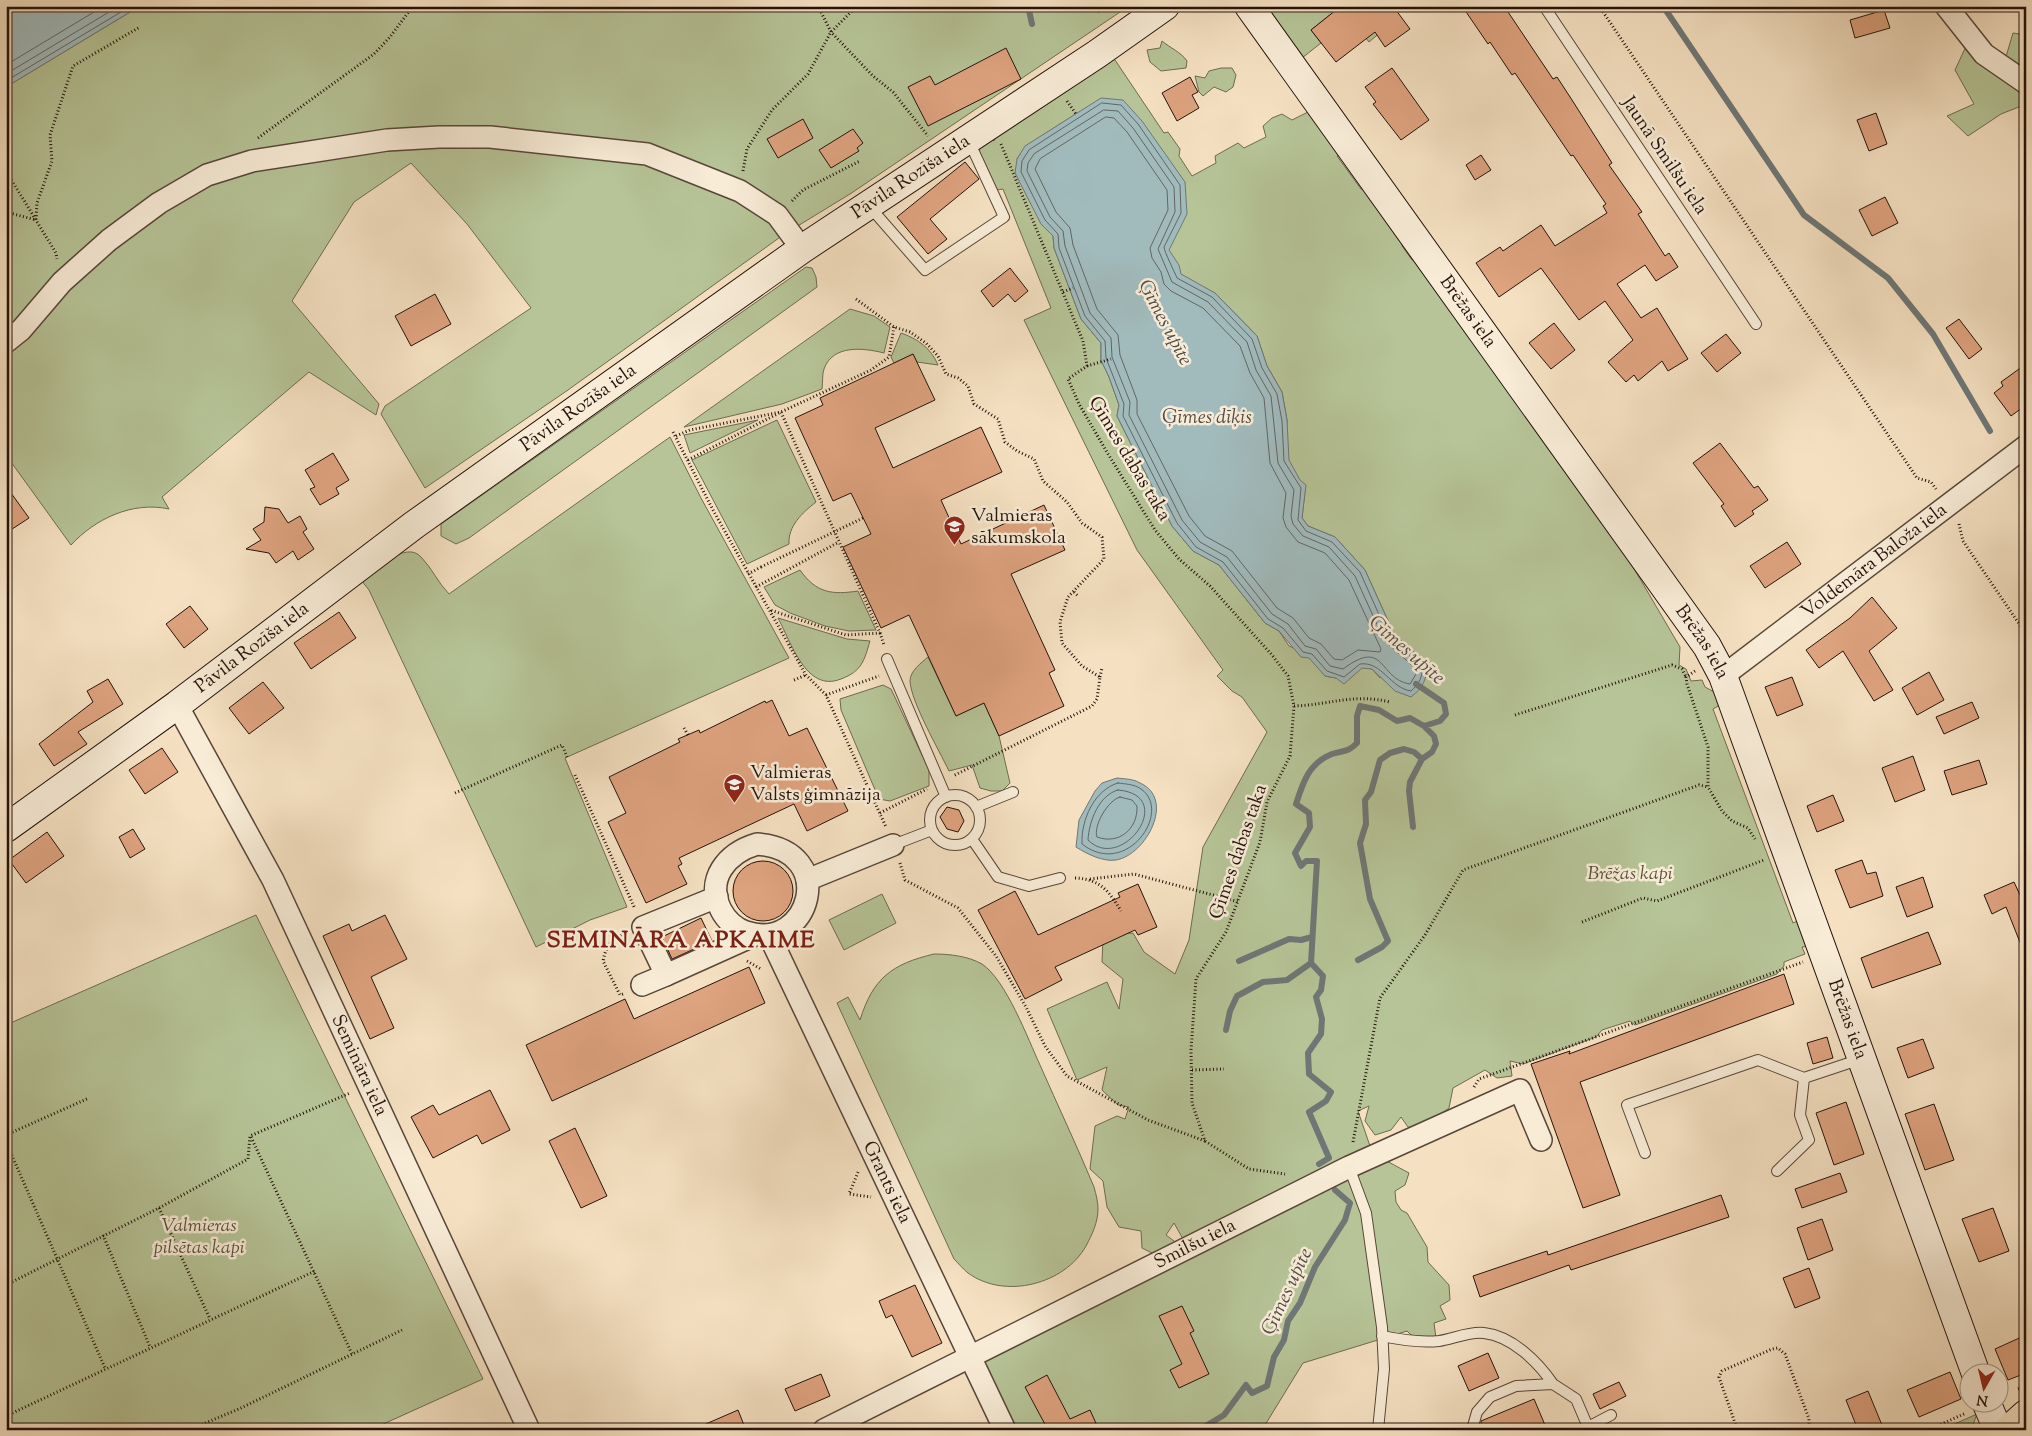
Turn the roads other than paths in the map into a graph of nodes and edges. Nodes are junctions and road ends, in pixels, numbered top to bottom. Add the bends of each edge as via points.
1 (1165, 6) edge
2 (1249, 6) edge
3 (1544, 6) edge
4 (1946, 6) edge
5 (2026, 83) edge
6 (968, 139) junction
7 (869, 205) junction
8 (802, 249) junction
9 (1756, 324) dead end
10 (6, 342) edge
11 (2026, 446) edge
12 (888, 659) dead end
13 (1712, 672) junction
14 (177, 705) junction
15 (1013, 792) dead end
16 (946, 797) junction
17 (976, 807) junction
18 (6, 828) edge
19 (932, 830) junction
20 (972, 839) junction
21 (893, 846) joint
22 (1060, 878) road end
23 (807, 880) junction
24 (716, 897) junction
25 (762, 935) junction
26 (666, 975) junction
27 (642, 985) road end
28 (1862, 1058) junction
29 (1804, 1078) junction
30 (1541, 1140) dead end
31 (1645, 1153) dead end
32 (1349, 1167) junction
33 (1777, 1171) dead end
34 (1382, 1336) junction
35 (970, 1357) junction
36 (1972, 1364) edge
37 (1553, 1384) junction
38 (1986, 1414) edge
39 (2026, 1414) edge
40 (1611, 1415) dead end
41 (1585, 1428) edge
42 (529, 1430) edge
43 (824, 1430) edge
44 (1005, 1430) edge
45 (1378, 1430) edge
46 (1475, 1430) edge
47 (1998, 1430) edge
48 (2008, 1430) edge

1 - 6 street, Pāvila Rozīša iela
2 - 13 street, Brēžas iela via 1702,638
3 - 9 lane, Jaunā Smilšu iela
4 - 5 street via 1984,54
6 - 7 street, Pāvila Rozīša iela
6 - 7 lane via 1004,217 925,270
7 - 8 street, Pāvila Rozīša iela
8 - 10 street via 777,215 740,191 646,154 490,137 387,140 252,161 207,175 159,202 109,240 62,282 21,330
8 - 14 street, Pāvila Rozīša iela via 414,525
11 - 13 street, Voldemāra Baloža iela
12 - 16 lane
13 - 28 street, Brēžas iela
14 - 18 street, Pāvila Rozīša iela
14 - 42 street, Semināra iela via 273,880
15 - 17 lane
16 - 17 lane via 963,797
16 - 19 lane via 934,807 930,822
17 - 20 lane via 980,824
19 - 20 lane via 936,837 950,845
19 - 21 lane
20 - 22 lane via 998,877 1029,886
21 - 23 street
23 - 24 street via 798,862 787,851 772,845 756,844 742,848 729,858 716,883
23 - 25 street via 809,889 796,920 784,930
24 - 25 street via 730,922 741,930
24 - 26 street via 643,927
25 - 26 street
25 - 35 street, Grants iela
26 - 27 street
28 - 29 lane
28 - 36 street, Brēžas iela
29 - 31 lane via 1758,1060 1627,1105
29 - 33 lane via 1800,1115 1809,1140
30 - 32 street, Smilšu iela via 1520,1090
32 - 34 lane via 1366,1212
32 - 35 street, Smilšu iela
34 - 37 lane via 1404,1341 1438,1341 1484,1333 1516,1345 1543,1369
34 - 45 lane via 1384,1368
35 - 43 street, Smilšu iela
35 - 44 street, Grants iela
37 - 41 lane via 1576,1399
37 - 46 lane via 1516,1386 1490,1397 1477,1412
38 - 47 street
39 - 48 main road
40 - 41 lane

